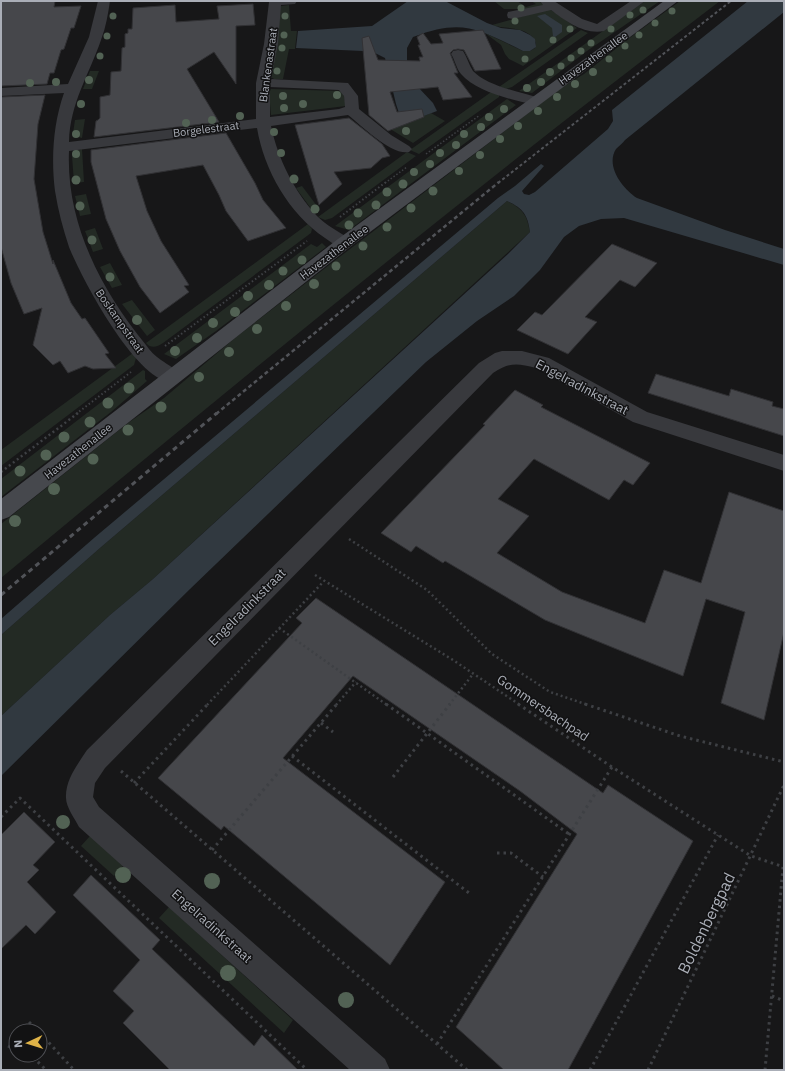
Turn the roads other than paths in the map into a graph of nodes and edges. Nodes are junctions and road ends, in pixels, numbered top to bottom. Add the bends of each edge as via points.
1 (104, 1) edge
2 (275, 1) edge
3 (291, 1) edge
4 (638, 1) edge
5 (672, 1) edge
6 (550, 3) edge
7 (513, 15) dead end
8 (458, 54) dead end
9 (263, 84) junction
10 (73, 88) junction
11 (1, 92) edge
12 (535, 101) junction
13 (351, 110) junction
14 (263, 122) junction
15 (60, 147) junction
16 (404, 149) dead end
17 (344, 243) junction
18 (172, 377) junction
19 (784, 463) edge
20 (1, 511) edge
21 (374, 1070) edge

1 - 10 street, Boskampstraat via 94,42
2 - 3 street, Blankenastraat
2 - 9 street, Blankenastraat via 271,44
4 - 6 street, Havezathenallee via 599,28 585,27
5 - 12 main road, Havezathenallee
6 - 7 street
8 - 12 street via 473,78
9 - 13 street via 343,86 349,90 353,106
9 - 14 street, Blankenastraat
10 - 11 street
10 - 15 street, Boskampstraat
12 - 17 main road, Havezathenallee
13 - 14 street, Borgelestraat
13 - 16 street
14 - 15 street, Borgelestraat
14 - 17 street, Blankenastraat via 268,145 287,186 312,219
15 - 18 street, Boskampstraat via 64,198 71,229 82,258 110,310 126,333 148,359
17 - 18 main road, Havezathenallee
18 - 20 main road, Havezathenallee
19 - 21 street, Engelradinkstraat via 640,417 542,363 522,358 502,358 486,368 96,759 83,779 79,799 89,817

